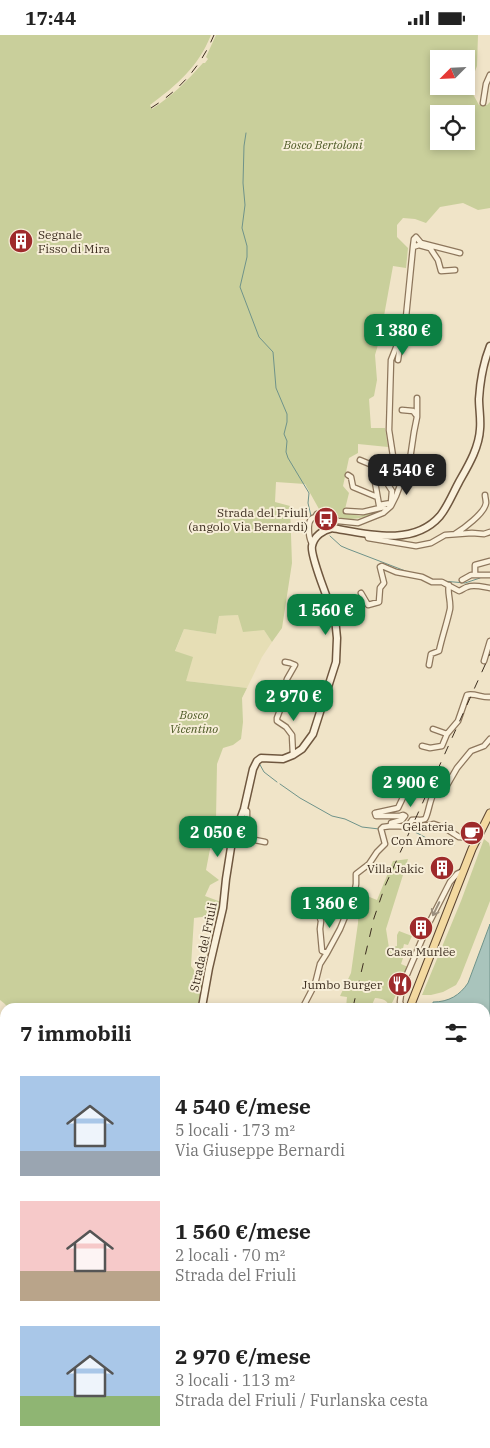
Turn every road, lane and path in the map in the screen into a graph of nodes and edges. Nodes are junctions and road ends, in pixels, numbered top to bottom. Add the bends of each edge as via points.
1 (490, 75) edge
2 (483, 103) dead end
3 (413, 247) junction
4 (460, 253) dead end
5 (455, 270) dead end
6 (401, 335) junction
7 (490, 346) edge
8 (398, 361) dead end
9 (417, 398) dead end
10 (402, 410) dead end
11 (417, 417) junction
12 (360, 460) dead end
13 (348, 475) dead end
14 (485, 495) dead end
15 (377, 497) junction
16 (391, 504) junction
17 (346, 511) dead end
18 (315, 517) junction
19 (332, 528) junction
20 (490, 532) edge
21 (367, 533) junction
22 (456, 534) junction
23 (312, 544) junction
24 (490, 561) edge
25 (475, 575) junction
26 (490, 575) edge
27 (462, 579) dead end
28 (449, 585) junction
29 (490, 588) edge
30 (361, 593) dead end
31 (490, 641) edge
32 (484, 661) dead end
33 (285, 663) dead end
34 (428, 665) dead end
35 (490, 697) edge
36 (433, 729) dead end
37 (447, 734) junction
38 (490, 739) edge
39 (422, 746) dead end
40 (293, 755) junction
41 (415, 774) dead end
42 (244, 809) junction
43 (490, 813) edge
44 (391, 826) junction
45 (408, 826) junction
46 (476, 838) junction
47 (265, 842) dead end
48 (464, 871) junction
49 (320, 918) dead end
50 (327, 953) junction
51 (203, 1003) edge
52 (305, 1003) edge
53 (400, 1003) edge
54 (412, 1003) edge

1 - 2 street
3 - 4 street via 416,237 421,243
3 - 5 street via 430,248 441,271
3 - 6 street via 406,317
6 - 8 street
6 - 16 street via 390,360 389,430 393,457 387,483 392,491
7 - 21 main road via 479,399 480,431 476,445 442,513 426,527 409,535
9 - 11 street
10 - 11 street via 413,411
11 - 16 street via 410,459
12 - 15 street via 372,465
13 - 15 street via 353,487
14 - 22 street via 482,511
15 - 16 street via 378,505
16 - 17 street via 363,513
16 - 18 street via 383,513 358,523 338,521 322,511
18 - 19 street
18 - 23 street via 308,529
19 - 21 main road
19 - 23 main road via 320,533
20 - 22 street
21 - 22 street via 368,538 416,546
23 - 40 main road via 314,560 334,618 337,654 313,733 302,749
24 - 25 street via 476,565
25 - 26 street
25 - 27 street
28 - 29 street via 459,591 474,585
28 - 30 street via 382,566 384,583 380,588 379,602 368,605
28 - 34 street via 450,608 438,651 431,654
31 - 32 street
33 - 40 street via 295,665 287,679 277,721 292,735
35 - 37 street via 467,695 458,721
36 - 37 street
37 - 39 street via 442,745
38 - 45 street via 484,746 471,751 446,787 433,793 427,817 412,820
40 - 42 main road, Strada del Friuli via 283,759 266,757 258,760
41 - 44 street via 398,808 375,813 376,816 405,816
42 - 47 street via 253,828 252,839
42 - 51 main road, Strada del Friuli via 232,841 224,908
43 - 46 main road
44 - 45 street
44 - 50 street via 381,829 385,844 356,874 354,895
45 - 46 street via 434,824 459,837
46 - 48 main road
48 -> 53 street via 450,882 429,923 402,986
48 - 54 main road
49 - 50 street via 322,951
50 - 52 street

